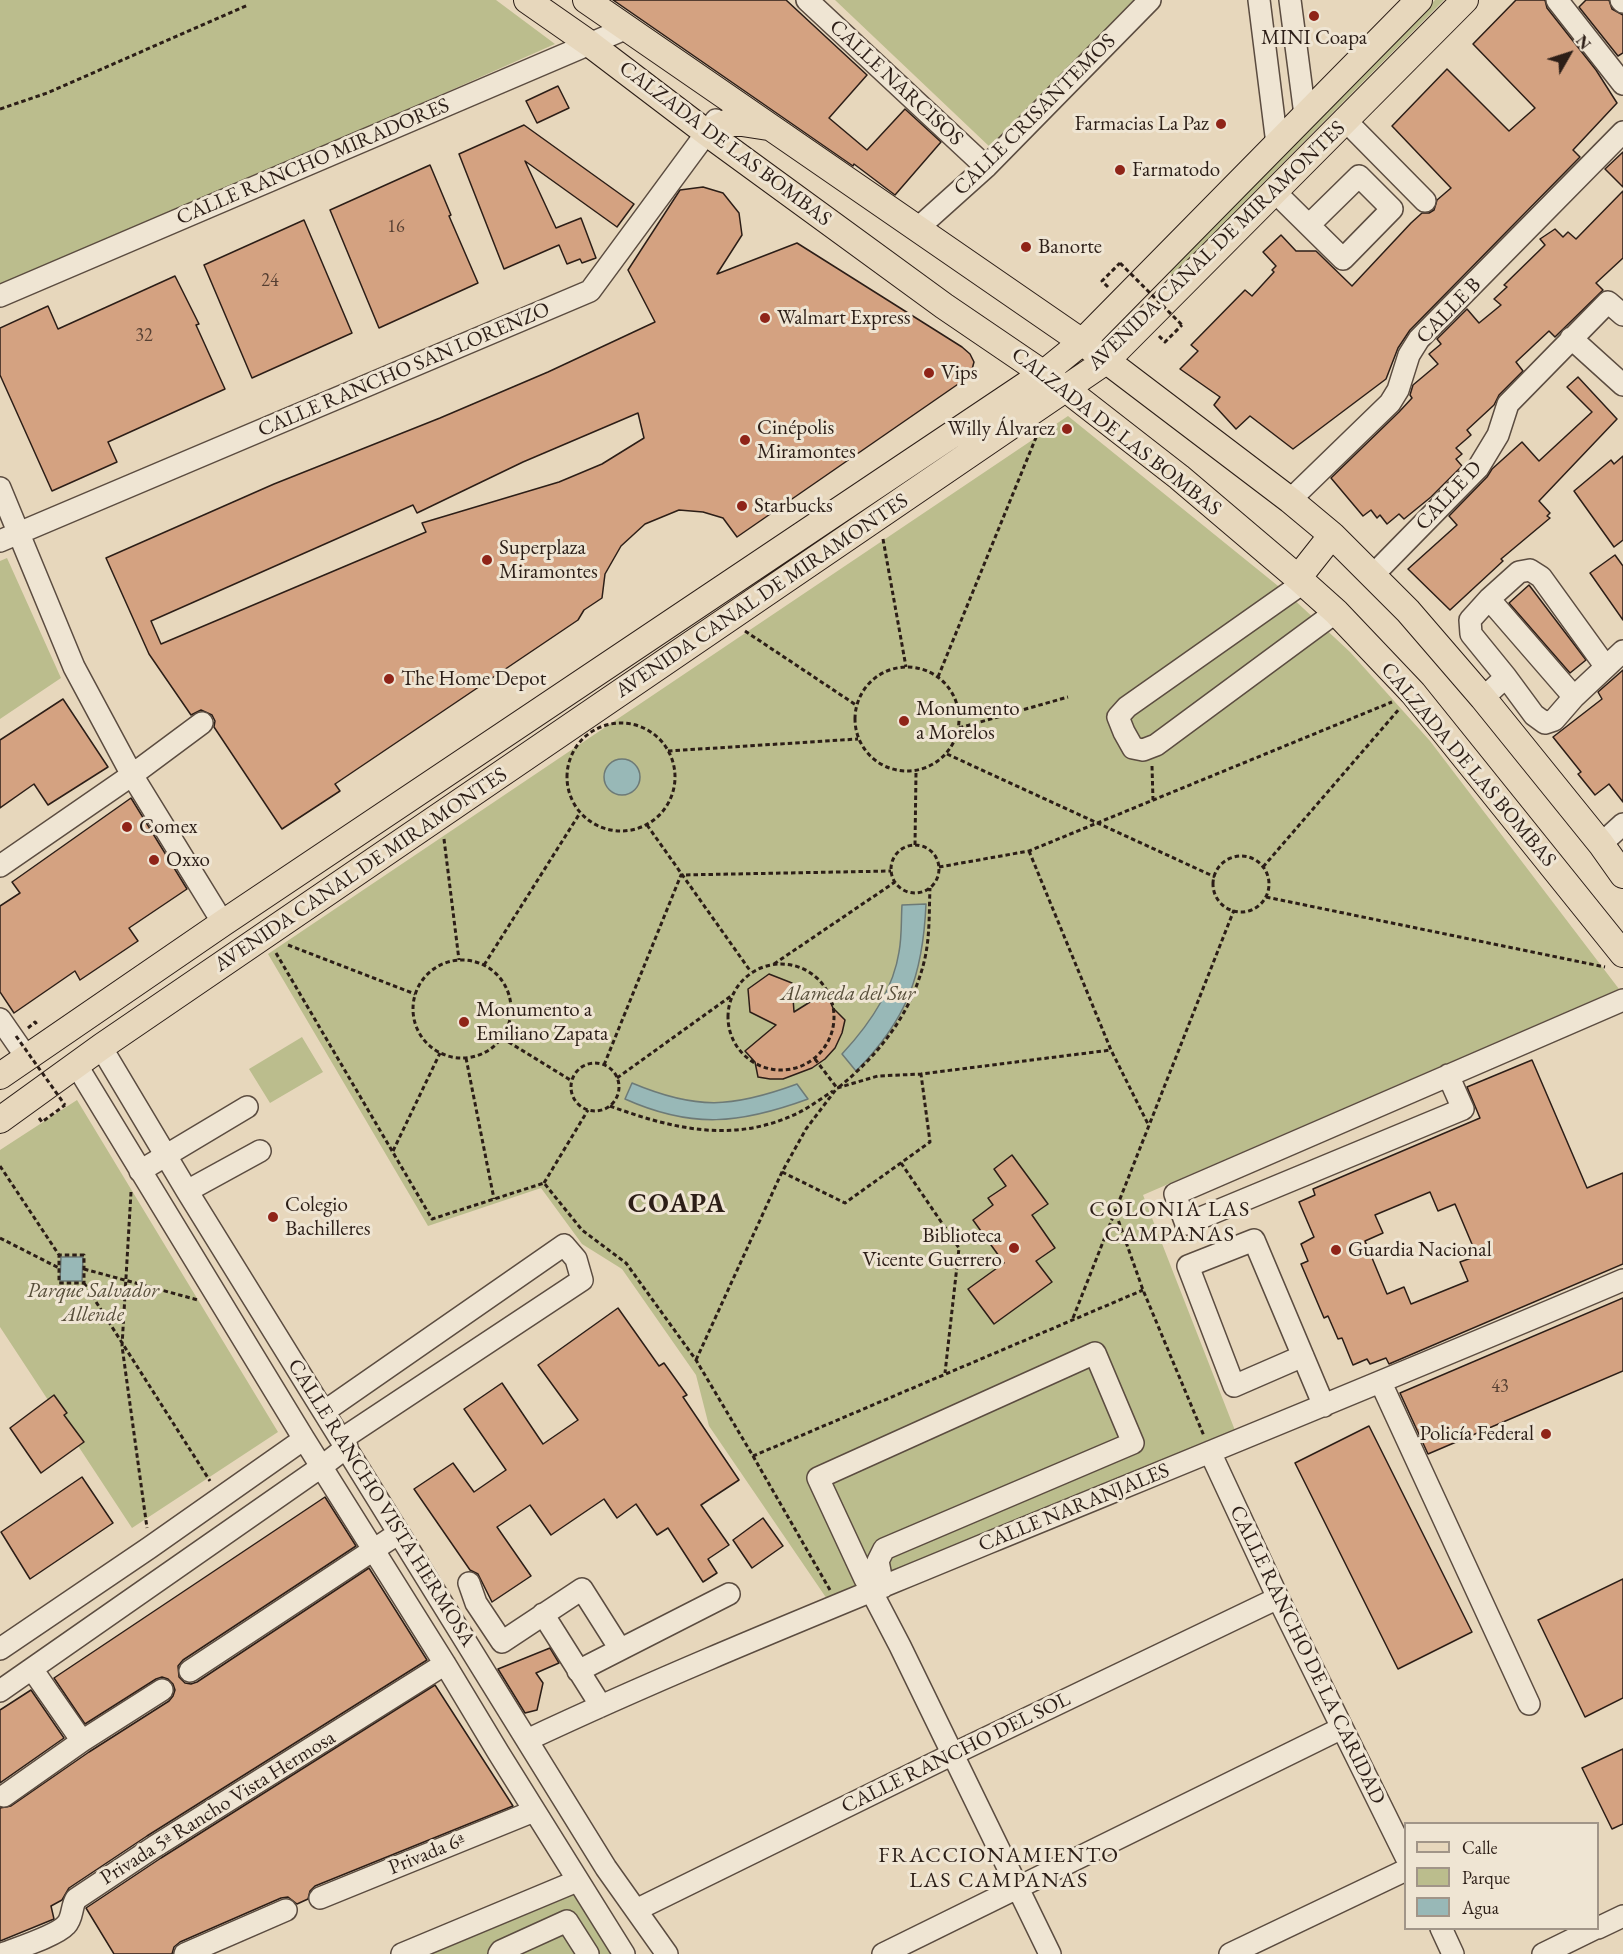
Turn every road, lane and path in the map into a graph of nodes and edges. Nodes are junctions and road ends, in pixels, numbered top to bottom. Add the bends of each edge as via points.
1 (527, 0) edge
2 (586, 0) edge
3 (807, 0) edge
4 (1150, 0) edge
5 (1259, 0) edge
6 (1290, 0) edge
7 (1419, 0) edge
8 (1465, 0) edge
9 (1557, 0) edge
10 (248, 5) dead end
11 (627, 28) junction
12 (590, 44) junction
13 (1623, 84) edge
14 (730, 100) junction
15 (0, 109) edge
16 (1305, 115) junction
17 (1346, 120) junction
18 (771, 127) junction
19 (1623, 132) edge
20 (707, 133) junction
21 (1277, 144) junction
22 (986, 167) junction
23 (1275, 192) junction
24 (1425, 201) dead end
25 (1309, 225) dead end
26 (918, 228) junction
27 (1102, 281) dead end
28 (0, 296) edge
29 (1615, 309) edge
30 (1571, 338) junction
31 (1082, 342) junction
32 (1165, 342) dead end
33 (1106, 361) junction
34 (1044, 373) junction
35 (1623, 385) edge
36 (1066, 389) junction
37 (1027, 416) junction
38 (0, 488) edge
39 (1290, 500) junction
40 (879, 516) junction
41 (1332, 535) junction
42 (10, 537) edge
43 (1374, 574) junction
44 (1300, 581) junction
45 (1489, 599) junction
46 (1336, 612) junction
47 (728, 619) junction
48 (1623, 651) edge
49 (906, 667) junction
50 (1606, 667) junction
51 (1506, 676) junction
52 (938, 677) junction
53 (1413, 693) junction
54 (1068, 696) dead end
55 (1574, 697) junction
56 (1483, 698) junction
57 (856, 705) junction
58 (202, 723) dead end
59 (959, 728) junction
60 (858, 739) junction
61 (668, 751) junction
62 (947, 754) junction
63 (1152, 766) dead end
64 (916, 772) junction
65 (132, 776) junction
66 (1153, 800) junction
67 (580, 813) junction
68 (442, 816) junction
69 (1097, 823) junction
70 (1623, 824) edge
71 (647, 825) junction
72 (1601, 844) junction
73 (915, 845) junction
74 (1029, 851) junction
75 (0, 866) edge
76 (939, 867) junction
77 (1263, 867) junction
78 (891, 871) junction
79 (681, 875) junction
80 (1623, 875) edge
81 (1215, 877) junction
82 (895, 882) junction
83 (930, 888) junction
84 (1266, 897) junction
85 (1234, 910) junction
86 (223, 922) junction
87 (266, 936) junction
88 (459, 960) junction
89 (1617, 961) edge
90 (774, 964) junction
91 (484, 965) junction
92 (751, 972) junction
93 (415, 994) junction
94 (732, 995) junction
95 (1623, 1000) edge
96 (0, 1019) edge
97 (502, 1038) junction
98 (21, 1047) junction
99 (101, 1047) junction
100 (1111, 1050) junction
101 (440, 1053) junction
102 (466, 1058) junction
103 (815, 1059) junction
104 (604, 1065) junction
105 (76, 1066) junction
106 (921, 1074) junction
107 (1448, 1075) junction
108 (0, 1076) edge
109 (617, 1078) junction
110 (572, 1081) junction
111 (837, 1088) junction
112 (610, 1106) junction
113 (246, 1107) dead end
114 (588, 1110) junction
115 (0, 1120) edge
116 (42, 1122) dead end
117 (1149, 1126) junction
118 (260, 1151) dead end
119 (393, 1151) junction
120 (166, 1155) junction
121 (901, 1163) junction
122 (0, 1166) edge
123 (136, 1166) junction
124 (782, 1172) junction
125 (544, 1182) junction
126 (187, 1191) junction
127 (494, 1199) junction
128 (1115, 1212) junction
129 (0, 1238) edge
130 (59, 1255) junction
131 (59, 1268) junction
132 (84, 1269) junction
133 (1623, 1280) edge
134 (127, 1281) junction
135 (84, 1283) junction
136 (1143, 1290) junction
137 (224, 1308) junction
138 (1073, 1318) junction
139 (123, 1346) junction
140 (1303, 1356) junction
141 (696, 1360) junction
142 (945, 1374) junction
143 (1381, 1383) junction
144 (1324, 1406) junction
145 (325, 1411) junction
146 (304, 1439) junction
147 (345, 1443) junction
148 (1210, 1452) junction
149 (753, 1456) junction
150 (321, 1467) junction
151 (220, 1498) junction
152 (399, 1533) junction
153 (149, 1548) junction
154 (373, 1549) junction
155 (469, 1583) dead end
156 (95, 1584) junction
157 (877, 1589) junction
158 (729, 1594) dead end
159 (1278, 1598) junction
160 (838, 1605) junction
161 (113, 1611) junction
162 (543, 1614) junction
163 (0, 1649) edge
164 (620, 1649) junction
165 (446, 1664) junction
166 (32, 1669) junction
167 (190, 1671) dead end
168 (578, 1671) junction
169 (162, 1690) dead end
170 (0, 1692) edge
171 (1530, 1704) dead end
172 (601, 1706) junction
173 (1342, 1728) junction
174 (527, 1740) junction
175 (82, 1741) junction
176 (953, 1754) junction
177 (4, 1796) dead end
178 (534, 1811) junction
179 (1404, 1853) edge
180 (1404, 1871) edge
181 (577, 1881) junction
182 (1018, 1888) junction
183 (320, 1898) dead end
184 (286, 1910) dead end
185 (636, 1910) junction
186 (1623, 1916) edge
187 (1599, 1927) edge
188 (1441, 1930) edge
189 (1593, 1930) edge
190 (192, 1953) edge
191 (621, 1953) edge
192 (2, 1954) edge
193 (402, 1954) edge
194 (499, 1954) edge
195 (588, 1954) edge
196 (667, 1954) edge
197 (883, 1954) edge
198 (1050, 1954) edge
199 (1230, 1954) edge
200 (1453, 1954) edge
201 (1543, 1954) edge

1 - 12 main road, CALZADA DE LAS BOMBAS
2 - 11 main road, CALZADA DE LAS BOMBAS
3 - 22 street, CALLE NARCISOS
4 - 22 street, CALLE CRISANTEMOS
5 - 21 street
6 - 16 street
7 - 16 main road, AVENIDA CANAL DE MIRAMONTES
8 - 17 main road, AVENIDA CANAL DE MIRAMONTES
9 - 13 street
10 - 15 path via 47,93
11 - 12 street, CALLE RANCHO MIRADORES
11 - 14 main road, CALZADA DE LAS BOMBAS
12 - 20 main road, CALZADA DE LAS BOMBAS
12 - 28 street, CALLE RANCHO MIRADORES
14 - 18 main road, CALZADA DE LAS BOMBAS
14 - 20 street, CALLE RANCHO SAN LORENZO
16 - 21 main road, AVENIDA CANAL DE MIRAMONTES
17 - 23 main road, AVENIDA CANAL DE MIRAMONTES
17 - 24 street
18 - 20 main road via 726,123
18 - 26 main road, CALZADA DE LAS BOMBAS
19 - 39 street, CALLE B via 1419,339 1390,403
20 - 34 main road, CALZADA DE LAS BOMBAS via 944,306
20 - 42 street, CALLE RANCHO SAN LORENZO via 590,291
21 - 31 main road, AVENIDA CANAL DE MIRAMONTES
22 - 26 street, CALLE CRISANTEMOS
23 - 25 street
23 - 33 main road, AVENIDA CANAL DE MIRAMONTES
26 - 31 main road, CALZADA DE LAS BOMBAS
27 - 32 path, bridge via 1120,263 1182,325
29 - 30 street, CALLE D
30 - 35 street
30 - 43 street, CALLE D via 1508,404 1498,435 1478,468
31 - 33 main road, CALZADA DE LAS BOMBAS
31 - 34 main road, AVENIDA CANAL DE MIRAMONTES
33 - 36 main road, AVENIDA CANAL DE MIRAMONTES
33 - 39 main road, CALZADA DE LAS BOMBAS
34 - 36 main road, CALZADA DE LAS BOMBAS
34 - 86 main road, AVENIDA CANAL DE MIRAMONTES
36 - 37 main road, AVENIDA CANAL DE MIRAMONTES
36 - 44 main road, CALZADA DE LAS BOMBAS via 1179,477
37 - 40 main road, AVENIDA CANAL DE MIRAMONTES
37 - 52 path via 1037,435
38 - 42 street
39 - 41 main road, CALZADA DE LAS BOMBAS
40 - 47 main road, AVENIDA CANAL DE MIRAMONTES
40 - 49 path
41 - 43 main road, CALZADA DE LAS BOMBAS
41 - 44 main road
42 - 65 street
43 - 56 main road, CALZADA DE LAS BOMBAS
44 - 46 main road, CALZADA DE LAS BOMBAS
44 - 46 street via 1127,707 1119,717 1133,748 1143,750 1156,745
45 - 50 street via 1519,572 1530,570 1541,577
45 - 51 street via 1470,620 1471,634
45 - 55 street
46 - 53 main road, CALZADA DE LAS BOMBAS
47 - 57 path
47 - 68 main road, AVENIDA CANAL DE MIRAMONTES
48 - 50 street
49 - 52 path via 923,669
49 - 57 path via 890,669 875,677
50 - 55 street
51 - 55 street via 1534,715 1545,723 1554,720
51 - 56 street
52 - 59 path via 956,699
53 - 66 path
53 - 77 path
53 - 89 main road, CALZADA DE LAS BOMBAS
54 - 59 path
56 - 72 main road, CALZADA DE LAS BOMBAS
57 - 60 path
58 - 65 street
59 - 62 path
60 - 61 path
60 - 64 path via 867,754 881,765
61 - 67 path via 657,737 641,727 605,725 589,733 568,762 570,798
61 - 71 path via 675,784 670,801
62 - 64 path
62 - 69 path
63 - 66 path
64 - 73 path
65 - 75 street
65 - 86 street
66 - 69 path
67 - 71 path via 594,825 611,831 630,831
67 - 91 path
68 - 87 main road, AVENIDA CANAL DE MIRAMONTES
68 - 88 path
69 - 74 path
69 - 81 path
70 - 72 street
71 - 79 path
72 - 80 main road, CALZADA DE LAS BOMBAS
73 - 76 path via 928,849
73 - 78 path via 897,853
74 - 76 path
74 - 100 path
76 - 83 path
77 - 81 path via 1253,858 1236,856 1220,865
77 - 84 path via 1269,879
78 - 79 path
78 - 82 path
79 - 92 path
79 - 104 path
81 - 85 path via 1219,899
82 - 83 path via 907,892
82 - 90 path
83 - 111 path via 925,957 917,986 888,1038 869,1061
84 - 85 path via 1252,909
84 - 89 path
85 - 117 path
86 - 98 main road, AVENIDA CANAL DE MIRAMONTES
87 - 93 path
87 - 99 main road, AVENIDA CANAL DE MIRAMONTES
87 - 119 path
88 - 91 path
88 - 93 path via 431,970
90 - 92 path
90 - 103 path via 792,964 808,971 830,996 835,1013 833,1030 827,1046
91 - 97 path via 498,975 509,997 510,1022
92 - 94 path
93 - 101 path via 413,1008 420,1034
94 - 103 path via 728,1026 733,1042 755,1065 786,1071
94 - 109 path
95 - 107 street
96 - 98 street
97 - 102 path via 487,1052
97 - 110 path
98 - 108 main road, AVENIDA CANAL DE MIRAMONTES
98 - 116 path, bridge via 65,1105
99 - 105 main road, AVENIDA CANAL DE MIRAMONTES
99 - 120 street, CALLE RANCHO VISTA HERMOSA
100 - 106 path
100 - 117 path
101 - 102 path
101 - 119 path
102 - 127 path
103 - 111 path
104 - 109 path
104 - 110 path via 587,1065
105 - 115 main road, AVENIDA CANAL DE MIRAMONTES
105 - 123 street, CALLE RANCHO VISTA HERMOSA
106 - 111 path via 878,1076
106 - 121 path via 930,1142
107 - 107 street via 1175,1194 1186,1224 1463,1109
109 - 112 path via 619,1093
110 - 114 path via 574,1099
111 - 112 path via 799,1113 746,1129 678,1127
111 - 124 path via 806,1129
112 - 114 path via 596,1112
113 - 120 street
114 - 125 path
117 - 128 path
118 - 126 street
119 - 127 path via 432,1219
120 - 123 street
120 - 126 street, CALLE RANCHO VISTA HERMOSA
121 - 124 path via 845,1203
121 - 142 path via 959,1248
122 - 130 path
123 - 134 path
123 - 137 street, CALLE RANCHO VISTA HERMOSA
124 - 141 path
125 - 127 path
125 - 141 path via 582,1230 626,1263
126 - 145 street, CALLE RANCHO VISTA HERMOSA
128 - 136 path
128 - 138 path
129 - 131 path
130 - 131 path
130 - 132 path via 84,1255
131 - 135 path via 59,1283
132 - 134 path
132 - 135 path
133 - 143 street, CALLE NARANJALES
134 - 137 path
134 - 139 path
135 - 139 path
136 - 138 path
136 - 148 path
137 - 146 street, CALLE RANCHO VISTA HERMOSA
138 - 142 path
139 - 151 path
139 - 153 path
140 - 140 street via 1254,1240 1188,1266 1234,1386
140 - 144 street
141 - 149 path
142 - 149 path
143 - 144 street, CALLE NARANJALES
143 - 171 street
144 - 148 street, CALLE NARANJALES
145 - 147 street, CALLE RANCHO VISTA HERMOSA
145 - 147 street via 564,1245 576,1259 582,1280
146 - 150 street, CALLE RANCHO VISTA HERMOSA
146 - 151 street
147 - 150 street
147 - 152 street, CALLE RANCHO VISTA HERMOSA
148 - 157 street, CALLE NARANJALES
148 - 159 street, CALLE RANCHO DE LA CARIDAD
149 - 160 path
150 - 154 street, CALLE RANCHO VISTA HERMOSA
150 - 161 street
151 - 153 street
152 - 154 street
152 - 174 street, CALLE RANCHO VISTA HERMOSA
153 - 156 street
154 - 165 street, CALLE RANCHO VISTA HERMOSA
154 - 167 street
155 - 162 street via 476,1603 502,1642
156 - 161 street
156 - 163 street
157 - 157 street via 818,1478 1095,1353 1133,1443 884,1549 878,1561
157 - 160 street, CALLE NARANJALES
157 - 176 street
158 - 164 street
159 - 173 street, CALLE RANCHO DE LA CARIDAD
159 - 176 street, CALLE RANCHO DEL SOL
160 - 172 street, CALLE NARANJALES
161 - 166 street
162 - 164 street via 582,1589
162 - 168 street
164 - 168 street
165 - 178 street, CALLE RANCHO VISTA HERMOSA
165 - 192 street, Privada 5ª Rancho Vista Hermosa via 76,1899 71,1917 57,1932
166 - 170 street
166 - 175 street
168 - 172 street
169 - 175 street
172 - 174 street, CALLE NARANJALES
173 - 179 street, CALLE RANCHO DE LA CARIDAD
173 - 182 street
174 - 185 street, CALLE RANCHO VISTA HERMOSA
175 - 177 street
176 - 182 street
176 - 185 street, CALLE RANCHO DEL SOL
178 - 181 street, CALLE RANCHO VISTA HERMOSA
178 - 183 street, Privada 6ª
180 - 199 street
181 - 191 street, CALLE RANCHO VISTA HERMOSA
181 - 193 street
182 - 197 street
182 - 198 street
184 - 190 street
185 - 196 street, CALLE RANCHO VISTA HERMOSA
186 - 187 street
188 - 200 street
189 - 201 street
194 - 195 street via 567,1921

